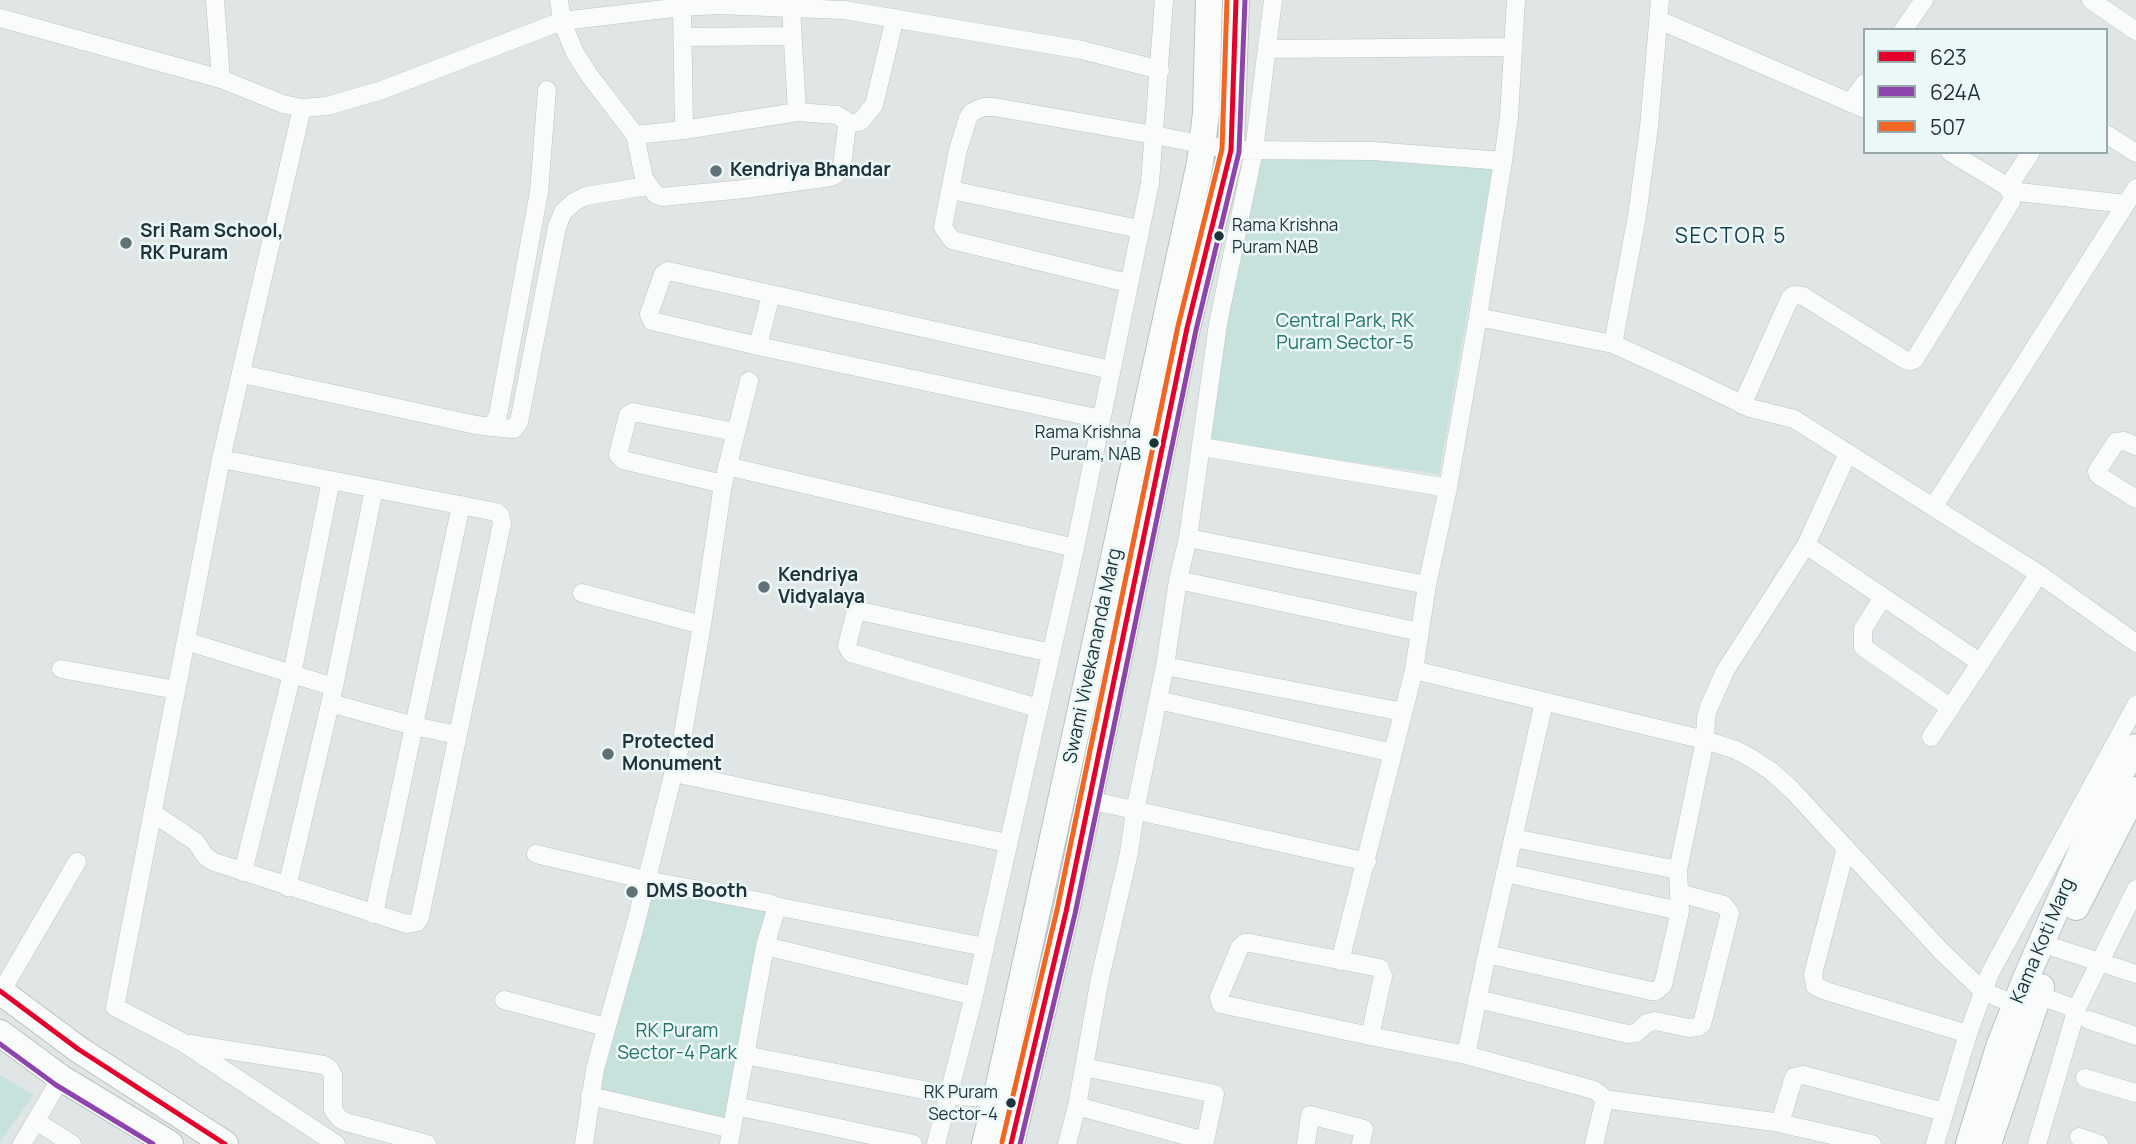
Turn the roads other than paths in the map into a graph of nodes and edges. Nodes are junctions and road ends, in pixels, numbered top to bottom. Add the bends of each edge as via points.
1 (215, 0) edge
2 (559, 0) edge
3 (1164, 0) edge
4 (1209, 0) edge
5 (1236, 0) edge
6 (1273, 0) edge
7 (1516, 0) edge
8 (1660, 0) edge
9 (1924, 0) edge
10 (2091, 0) edge
11 (718, 3) edge
12 (845, 5) edge
13 (682, 7) junction
14 (791, 7) junction
15 (0, 18) edge
16 (895, 18) junction
17 (1659, 20) junction
18 (562, 21) junction
19 (1904, 28) edge
20 (2136, 31) edge
21 (793, 36) junction
22 (683, 37) junction
23 (1514, 47) junction
24 (1268, 49) junction
25 (1160, 70) junction
26 (221, 79) junction
27 (1863, 89) edge
28 (547, 90) dead end
29 (1857, 106) edge
30 (302, 108) junction
31 (797, 111) junction
32 (847, 125) junction
33 (684, 130) junction
34 (635, 135) junction
35 (1154, 135) junction
36 (2108, 135) edge
37 (1202, 145) junction
38 (1243, 150) junction
39 (2136, 153) edge
40 (1953, 154) edge
41 (2030, 154) edge
42 (1503, 161) junction
43 (647, 186) junction
44 (2009, 189) junction
45 (951, 190) junction
46 (2131, 196) edge
47 (1139, 229) junction
48 (1128, 283) junction
49 (771, 294) junction
50 (1478, 317) junction
51 (1613, 344) junction
52 (758, 346) junction
53 (1111, 370) junction
54 (242, 374) junction
55 (749, 380) dead end
56 (1742, 405) junction
57 (1101, 418) junction
58 (492, 427) junction
59 (735, 432) junction
60 (2136, 446) edge
61 (1202, 447) junction
62 (1848, 453) junction
63 (221, 459) junction
64 (725, 475) junction
65 (331, 480) junction
66 (1448, 488) junction
67 (374, 489) junction
68 (2136, 499) edge
69 (461, 505) junction
70 (1934, 506) junction
71 (1188, 538) junction
72 (1807, 545) junction
73 (1075, 548) junction
74 (2039, 574) junction
75 (1178, 580) junction
76 (1427, 584) junction
77 (582, 593) dead end
78 (1883, 597) junction
79 (702, 625) junction
80 (1420, 632) junction
81 (186, 641) junction
82 (2136, 643) edge
83 (1051, 653) junction
84 (1981, 663) junction
85 (1165, 666) junction
86 (61, 669) dead end
87 (1414, 670) junction
88 (292, 674) junction
89 (176, 690) junction
90 (332, 695) junction
91 (1158, 701) junction
92 (1545, 702) junction
93 (2136, 705) edge
94 (1038, 708) junction
95 (1951, 708) junction
96 (1403, 712) junction
97 (414, 726) junction
98 (457, 735) junction
99 (1931, 737) dead end
100 (1705, 740) junction
101 (2136, 747) edge
102 (1393, 753) junction
103 (674, 774) junction
104 (1089, 800) junction
105 (2132, 807) edge
106 (1135, 811) junction
107 (153, 813) junction
108 (1513, 838) junction
109 (1007, 843) junction
110 (1846, 848) junction
111 (536, 854) dead end
112 (77, 862) dead end
113 (1367, 862) junction
114 (1678, 870) junction
115 (243, 872) junction
116 (1505, 873) junction
117 (646, 880) junction
118 (287, 887) junction
119 (2136, 889) edge
120 (1679, 893) junction
121 (775, 906) junction
122 (1681, 911) junction
123 (374, 914) junction
124 (765, 946) junction
125 (985, 947) junction
126 (2056, 947) junction
127 (1487, 954) junction
128 (1340, 961) junction
129 (2099, 961) junction
130 (2136, 974) edge
131 (1659, 989) junction
132 (1983, 991) junction
133 (1, 992) edge
134 (974, 996) junction
135 (1477, 999) junction
136 (504, 1000) dead end
137 (2028, 1004) junction
138 (2083, 1015) junction
139 (1647, 1023) junction
140 (606, 1027) junction
141 (0, 1033) edge
142 (1968, 1034) junction
143 (1370, 1036) junction
144 (2136, 1036) edge
145 (182, 1042) junction
146 (745, 1055) junction
147 (1466, 1055) junction
148 (1084, 1067) junction
149 (61, 1078) junction
150 (2085, 1079) dead end
151 (2136, 1093) edge
152 (949, 1095) junction
153 (590, 1096) junction
154 (996, 1099) junction
155 (1604, 1099) junction
156 (736, 1106) junction
157 (1077, 1106) junction
158 (1944, 1112) junction
159 (340, 1119) junction
160 (36, 1121) junction
161 (1781, 1123) junction
162 (730, 1136) edge
163 (2079, 1137) dead end
164 (333, 1142) edge
165 (22, 1144) edge
166 (72, 1144) edge
167 (170, 1144) edge
168 (225, 1144) edge
169 (427, 1144) edge
170 (584, 1144) edge
171 (913, 1144) edge
172 (936, 1144) edge
173 (985, 1144) edge
174 (1011, 1144) edge
175 (1067, 1144) edge
176 (1306, 1144) edge
177 (1361, 1144) edge
178 (1594, 1144) edge
179 (1872, 1144) edge
180 (1935, 1144) edge
181 (1969, 1144) edge
182 (1988, 1144) edge
183 (2037, 1144) edge
184 (2099, 1144) edge

1 - 26 street
2 - 18 street
3 - 25 street
4 - 37 street, Swami Vivekananda Marg
5 - 38 street, Swami Vivekananda Marg
6 - 24 street
7 - 23 street
8 - 17 street
9 - 19 street
10 - 20 street
11 - 13 street
11 - 14 street
12 - 14 street
12 - 16 street
13 - 18 street
13 - 22 street
14 - 21 street
15 - 26 street
16 - 25 street via 1082,50
16 - 32 street via 874,105 862,121
17 - 29 street
17 - 51 street via 1637,216
18 - 30 street via 382,90 327,106
18 - 34 street via 589,75
21 - 22 street
21 - 31 street
22 - 33 street
23 - 24 street
23 - 42 street
24 - 38 street
25 - 35 street
26 - 30 street
27 - 29 street
28 - 58 street via 538,192 498,415
30 - 54 street
31 - 32 street via 837,115
31 - 33 street
32 - 43 street via 842,166 831,177 667,198
33 - 34 street
34 - 43 street
35 - 37 street
35 - 45 street via 979,108 968,118
35 - 47 street via 1150,183
36 - 39 street
37 - 38 street
37 - 154 street, Swami Vivekananda Marg
38 - 42 street via 1373,151
38 - 61 street
38 - 104 street, Swami Vivekananda Marg via 1188,328
40 - 44 street
41 - 44 street
42 - 50 street
43 - 58 street via 586,195 564,212 557,227 519,422 514,429
44 - 46 street
44 - 56 street via 2011,202 1915,359 1905,360 1803,296 1794,295
45 - 47 street
45 - 48 street via 943,227 952,240
46 - 70 street
47 - 48 street
48 - 53 street
49 - 52 street
49 - 52 street via 668,271 649,314 652,320
49 - 53 street
50 - 51 street
50 - 66 street
51 - 56 street
52 - 57 street
53 - 57 street
54 - 58 street
54 - 63 street
55 - 59 street
56 - 62 street via 1794,419
57 - 73 street
59 - 64 street
59 - 64 street via 632,412 618,455 623,460
60 - 68 street via 2116,442 2097,471
61 - 66 street
61 - 71 street
62 - 70 street
62 - 72 street
63 - 65 street
63 - 81 street
64 - 73 street
64 - 79 street
65 - 67 street
65 - 88 street
66 - 76 street
67 - 69 street
67 - 90 street
69 - 97 street
69 - 98 street via 496,512 502,523
70 - 74 street
71 - 75 street
71 - 76 street
72 - 78 street
72 - 100 street via 1718,684 1706,717
73 - 83 street
74 - 82 street
74 - 84 street
75 - 80 street
75 - 85 street
76 - 80 street
77 - 79 street
78 - 84 street
78 - 95 street via 1863,629 1863,648
79 - 103 street
80 - 87 street
81 - 88 street
81 - 89 street
83 - 94 street
83 - 94 street via 860,611 855,614 847,646 851,653
84 - 95 street
85 - 91 street
85 - 96 street
86 - 89 street
87 - 92 street
87 - 96 street
88 - 90 street
88 - 115 street
89 - 107 street
90 - 97 street
90 - 118 street
91 - 102 street
91 - 106 street
92 - 100 street
92 - 108 street
93 - 132 street
94 - 109 street
95 - 99 street
96 - 102 street
97 - 98 street
97 - 123 street
98 - 123 street via 420,917 407,925
100 - 110 street via 1736,750 1771,771
100 - 114 street
101 - 137 street, Kama Koti Marg via 2104,800
102 - 113 street
103 - 109 street
103 - 117 street
104 - 106 street
104 - 174 street, Swami Vivekananda Marg
105 - 126 street, Kama Koti Marg via 2084,888
106 - 113 street
106 - 148 street
107 - 115 street via 196,842 214,862
107 - 145 street via 115,1007
108 - 114 street
108 - 116 street
109 - 125 street
110 - 132 street
110 - 142 street via 1814,974 1815,986
111 - 117 street
112 - 133 street
113 - 128 street
114 - 120 street
115 - 118 street
116 - 122 street
116 - 127 street
117 - 121 street
117 - 140 street
118 - 123 street
119 - 129 street
120 - 122 street
120 - 139 street via 1724,905 1729,919 1702,1024 1689,1028 1658,1020
121 - 124 street
121 - 125 street
122 - 131 street
124 - 134 street
124 - 146 street
125 - 134 street
126 - 129 street
126 - 137 street, Kama Koti Marg
127 - 131 street via 1651,991
127 - 135 street
128 - 143 street via 1380,968 1383,973
128 - 143 street via 1245,943 1237,950 1219,1003
129 - 130 street
129 - 138 street
131 - 139 street
132 - 137 street
132 - 142 street
133 - 168 street via 78,1049
134 - 152 street
135 - 139 street via 1628,1034
135 - 147 street
136 - 140 street
137 - 138 street
137 - 181 street, Kama Koti Marg via 1999,1047
137 - 182 street, Kama Koti Marg
138 - 144 street
138 - 183 street
140 - 153 street
141 - 149 street
142 - 158 street
143 - 147 street
145 - 159 street via 324,1065 333,1075 333,1110
145 - 164 street
146 - 152 street
146 - 156 street
147 - 155 street via 1594,1090
148 - 157 street
148 - 157 street via 1215,1094 1205,1141
149 - 160 street
149 - 167 street
150 - 151 street
152 - 154 street
152 - 172 street
153 - 162 street
153 - 170 street
154 - 173 street, Swami Vivekananda Marg
155 - 161 street
155 - 178 street
156 - 162 street
156 - 171 street
157 - 175 street
158 - 161 street via 1800,1075 1793,1079
158 - 180 street
159 - 164 street
159 - 169 street
160 - 165 street
160 - 166 street
161 - 179 street
163 - 184 street
176 - 177 street via 1310,1115 1364,1129

